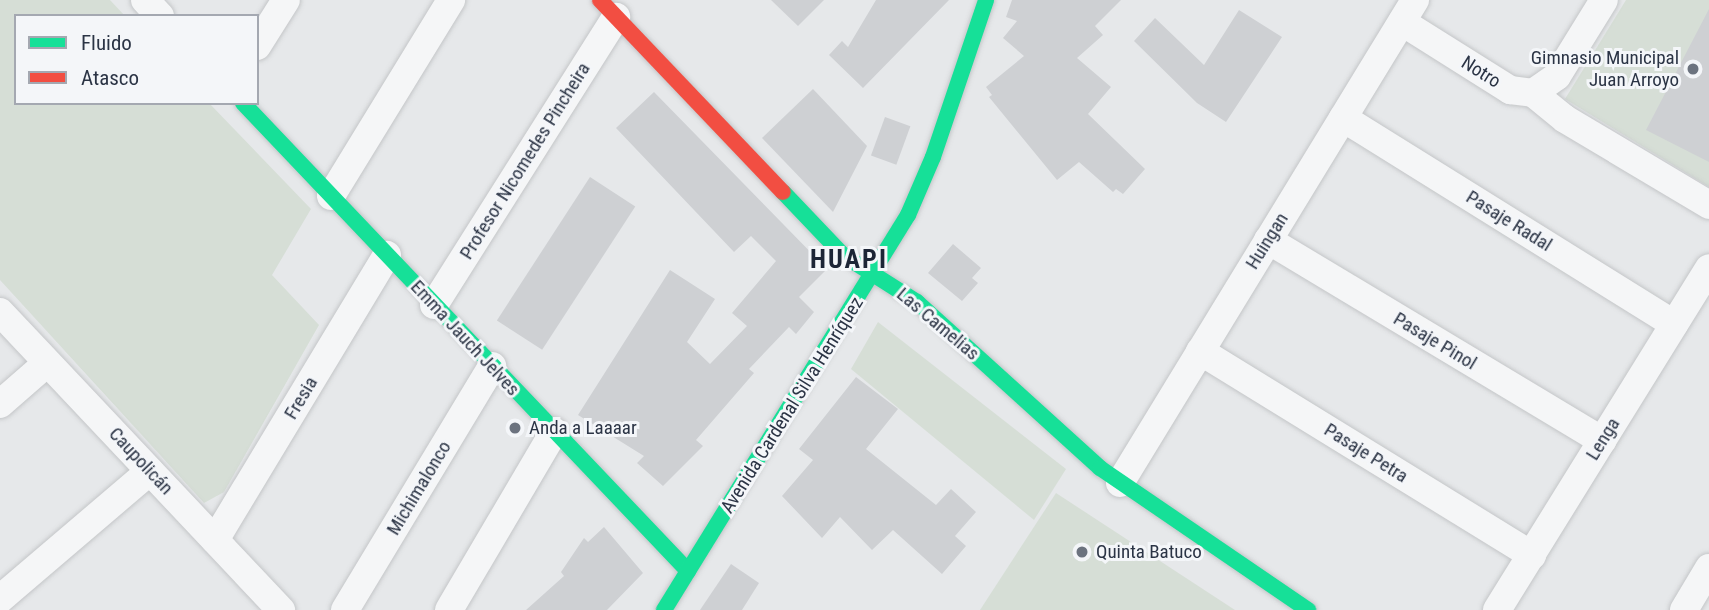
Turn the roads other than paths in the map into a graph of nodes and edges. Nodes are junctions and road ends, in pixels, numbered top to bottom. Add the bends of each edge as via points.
1 (145, 0) edge
2 (286, 0) edge
3 (451, 0) edge
4 (986, 0) edge
5 (1604, 0) edge
6 (608, 8) edge
7 (1409, 11) edge
8 (158, 14) edge
9 (259, 43) edge
10 (1533, 93) junction
11 (245, 105) edge
12 (1343, 118) junction
13 (331, 196) junction
14 (1709, 205) edge
15 (1269, 240) junction
16 (387, 255) junction
17 (1709, 268) edge
18 (874, 275) junction
19 (434, 305) junction
20 (0, 312) edge
21 (1674, 324) junction
22 (1200, 351) junction
23 (47, 363) junction
24 (492, 366) junction
25 (0, 404) edge
26 (554, 432) junction
27 (1602, 442) junction
28 (150, 471) junction
29 (1119, 483) junction
30 (215, 540) junction
31 (1532, 555) junction
32 (1709, 568) edge
33 (688, 571) junction
34 (0, 599) edge
35 (281, 610) edge
36 (345, 610) edge
37 (449, 610) edge
38 (664, 610) edge
39 (1308, 610) edge
40 (1497, 610) edge
41 (1684, 610) edge

1 - 8 street
2 - 9 street
3 - 13 street
4 - 18 street, Avenida Cardenal Silva Henríquez via 933,157
5 - 10 street via 1557,76
6 - 18 street, Las Camelias via 843,255
6 - 19 street, Profesor Nicomedes Pincheira
7 - 10 street, Notro via 1510,90
7 - 12 street, Huingan
10 - 14 street via 1565,119
11 - 13 street, Emma Jauch Jelves
12 - 15 street, Huingan
12 - 21 street, Pasaje Radal
13 - 16 street, Emma Jauch Jelves
15 - 22 street, Huingan
15 - 27 street, Pasaje Pinol
16 - 19 street, Emma Jauch Jelves
16 - 30 street, Fresia
17 - 21 street, Lenga
18 - 29 street, Las Camelias via 925,308
18 - 33 street, Avenida Cardenal Silva Henríquez
19 - 24 street, Emma Jauch Jelves
20 - 23 street, Caupolicán
21 - 27 street, Lenga
22 - 29 street, Huingan
22 - 31 street, Pasaje Petra
23 - 25 street
23 - 28 street, Caupolicán
24 - 26 street, Emma Jauch Jelves
24 - 36 street, Michimalonco
26 - 33 street, Emma Jauch Jelves
26 - 37 street
27 - 31 street, Lenga
28 - 30 street, Caupolicán
28 - 34 street
29 - 39 street, Las Camelias
30 - 35 street, Caupolicán
31 - 40 street, Lenga
32 - 41 street
33 - 38 street, Avenida Cardenal Silva Henríquez

